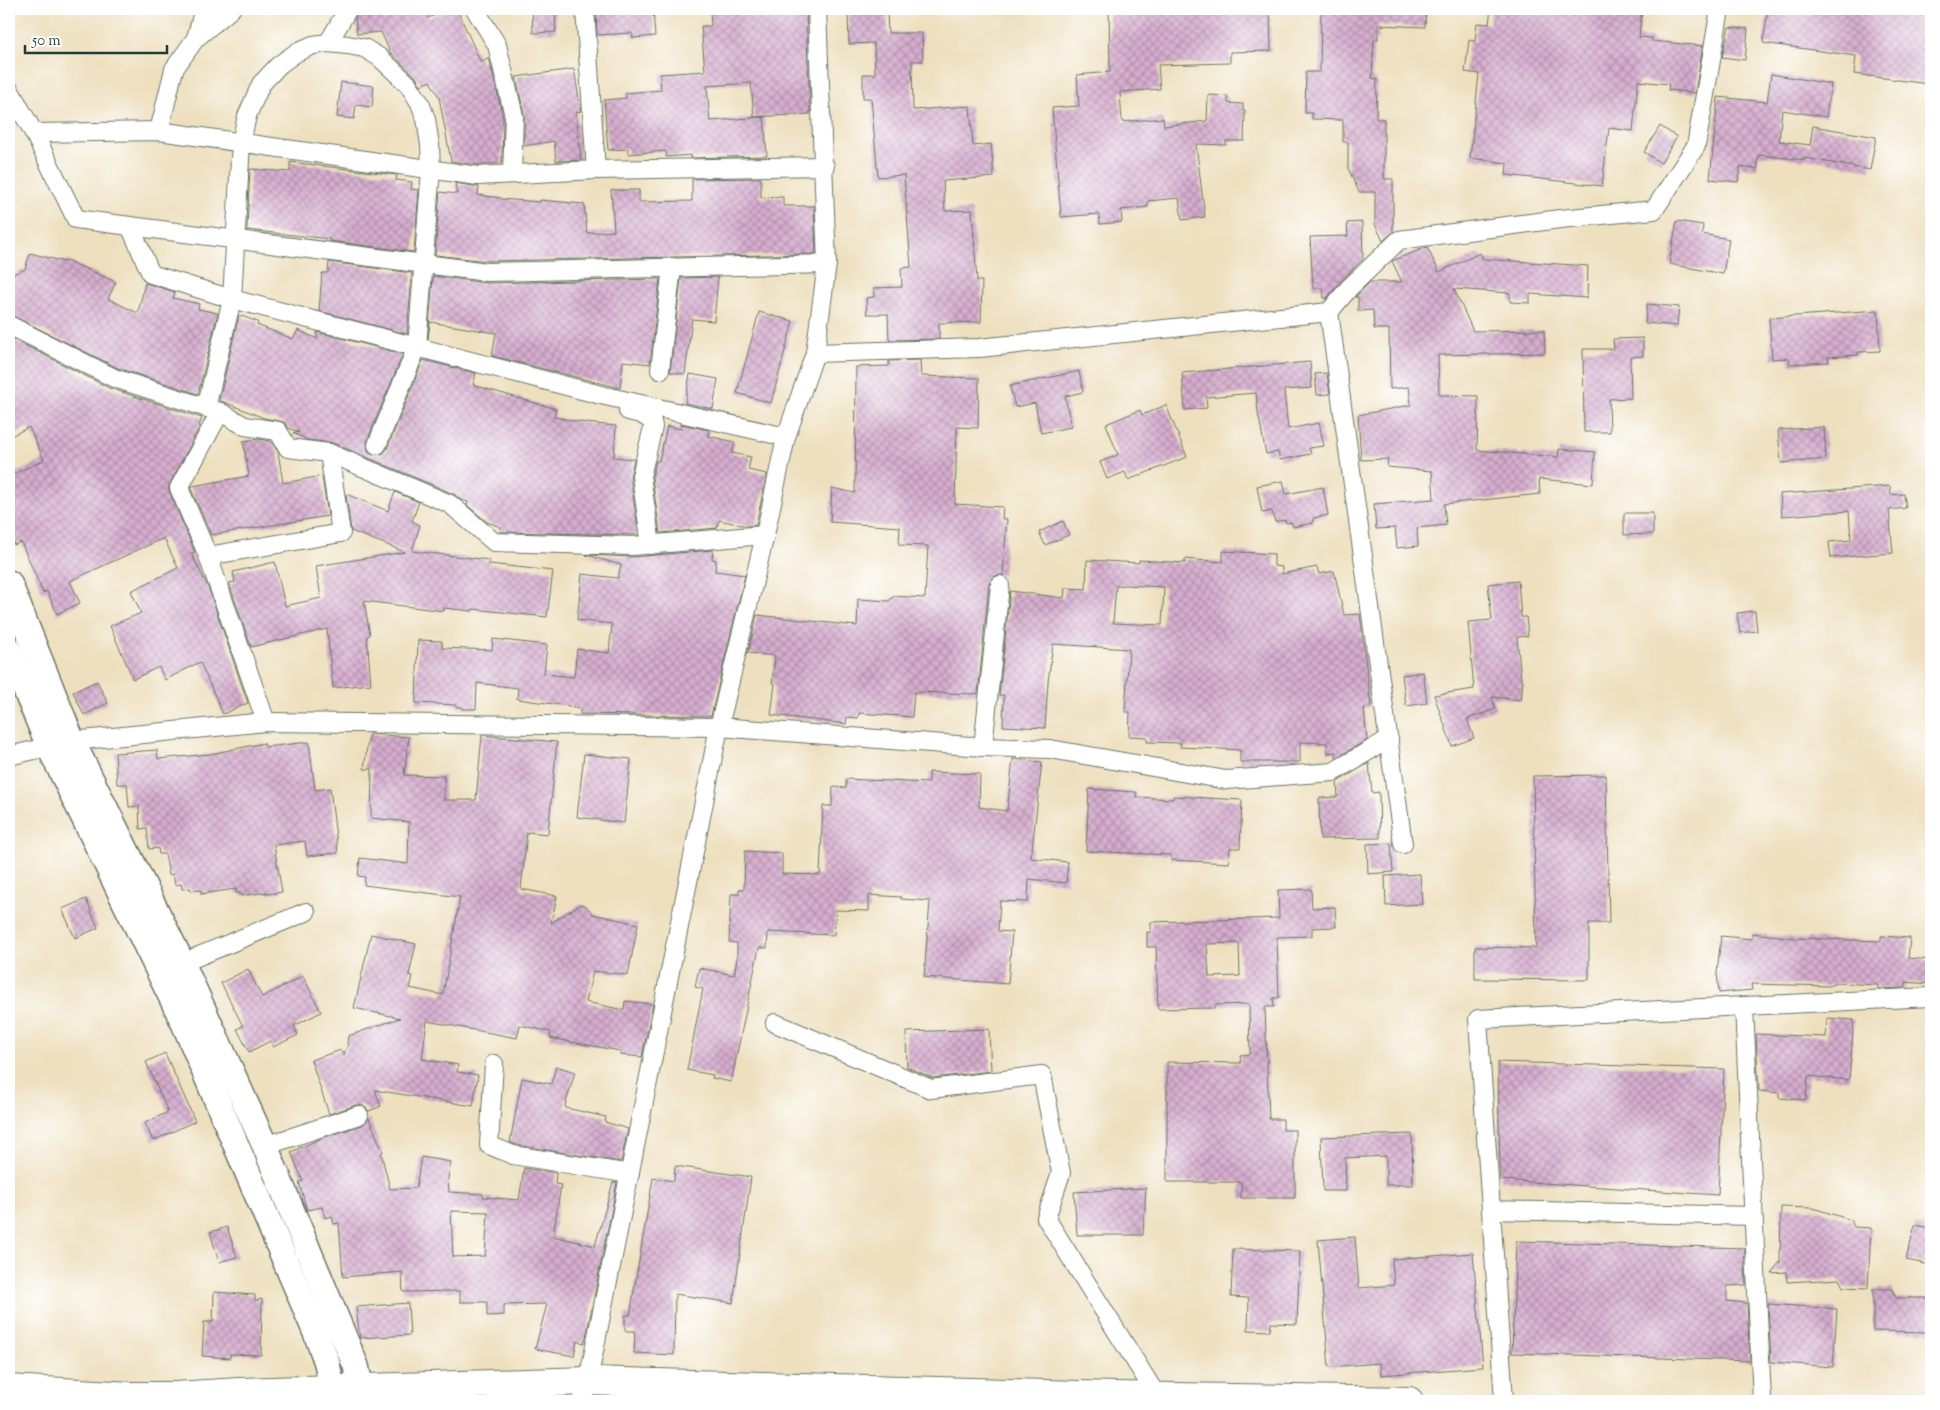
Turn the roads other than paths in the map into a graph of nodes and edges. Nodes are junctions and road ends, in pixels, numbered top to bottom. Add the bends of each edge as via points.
1 (204, 9) edge
2 (231, 9) edge
3 (348, 9) edge
4 (476, 9) edge
5 (585, 9) edge
6 (817, 9) edge
7 (1720, 9) edge
8 (196, 38) junction
9 (328, 43) junction
10 (9, 89) edge
11 (160, 131) junction
12 (34, 132) junction
13 (241, 142) junction
14 (825, 166) junction
15 (431, 169) junction
16 (596, 170) junction
17 (512, 174) junction
18 (130, 226) junction
19 (236, 239) junction
20 (422, 264) junction
21 (827, 264) junction
22 (672, 268) junction
23 (232, 299) junction
24 (1329, 312) junction
25 (9, 325) edge
26 (417, 347) junction
27 (814, 353) junction
28 (660, 370) dead end
29 (482, 373) dead end
30 (213, 410) junction
31 (786, 437) junction
32 (377, 445) dead end
33 (329, 453) junction
34 (765, 535) junction
35 (651, 545) junction
36 (208, 556) junction
37 (9, 583) edge
38 (1000, 585) dead end
39 (9, 650) edge
40 (266, 722) junction
41 (719, 727) junction
42 (1389, 739) junction
43 (60, 744) junction
44 (983, 747) junction
45 (9, 756) edge
46 (1403, 844) dead end
47 (306, 912) dead end
48 (182, 963) junction
49 (1931, 997) edge
50 (1744, 1006) junction
51 (775, 1023) dead end
52 (494, 1064) dead end
53 (359, 1115) dead end
54 (265, 1146) junction
55 (630, 1174) junction
56 (1491, 1210) junction
57 (1754, 1216) junction
58 (9, 1388) edge
59 (585, 1391) edge
60 (361, 1395) edge
61 (334, 1396) edge
62 (1157, 1396) junction
63 (1409, 1401) edge
64 (1504, 1401) edge
65 (1762, 1401) edge

1 - 8 street
2 - 8 street
3 - 9 street
4 - 17 street via 496,45 514,116
5 - 16 street
6 - 14 street
7 - 24 street via 1696,146 1654,210 1399,240
8 - 11 street via 174,69
9 - 13 street via 297,52 261,84 247,116
9 - 15 street via 364,48 379,57 408,84 426,119
10 - 12 street
11 - 12 street
11 - 13 street
12 - 18 street via 76,219
13 - 15 street
13 - 19 street
14 - 16 street
14 - 21 street
15 - 17 street via 478,176
15 - 20 street
16 - 17 street
18 - 19 street
18 - 23 street via 151,274
19 - 20 street
19 - 23 street
20 - 22 street via 487,272
20 - 26 street
21 - 22 street
21 - 27 street
22 - 28 street
23 - 26 street
23 - 30 street
24 - 27 street via 979,348
24 - 42 street
25 - 30 street via 114,378
26 - 31 street via 601,395
26 - 32 street
27 - 31 street
29 - 35 street via 641,414 652,421 641,476
30 - 33 street via 245,426 278,432 288,448
30 - 36 street via 179,488
31 - 34 street
33 - 35 street via 450,504 494,542
33 - 36 street via 341,534
34 - 35 street
34 - 41 street
36 - 40 street
37 - 43 main road
38 - 44 street
39 - 43 main road
40 - 41 street
40 - 43 street
41 - 44 street
41 - 55 street
42 - 44 street via 1332,772 1226,780 1050,749
42 - 46 street
43 - 45 street
43 - 48 main road
43 - 61 main road via 184,1023 316,1333
47 - 48 street
48 - 54 main road
49 - 50 street
50 - 56 street via 1478,1019
50 - 57 street
51 - 62 street via 931,1089 1042,1075 1061,1173 1046,1218
52 - 55 street via 489,1145 513,1155
53 - 54 street
54 - 60 main road via 356,1366
55 - 59 street
56 - 57 street
56 - 64 street
57 - 65 street
58 - 61 main road via 132,1396
59 - 60 main road
59 - 62 main road
60 - 61 main road
62 - 63 main road

